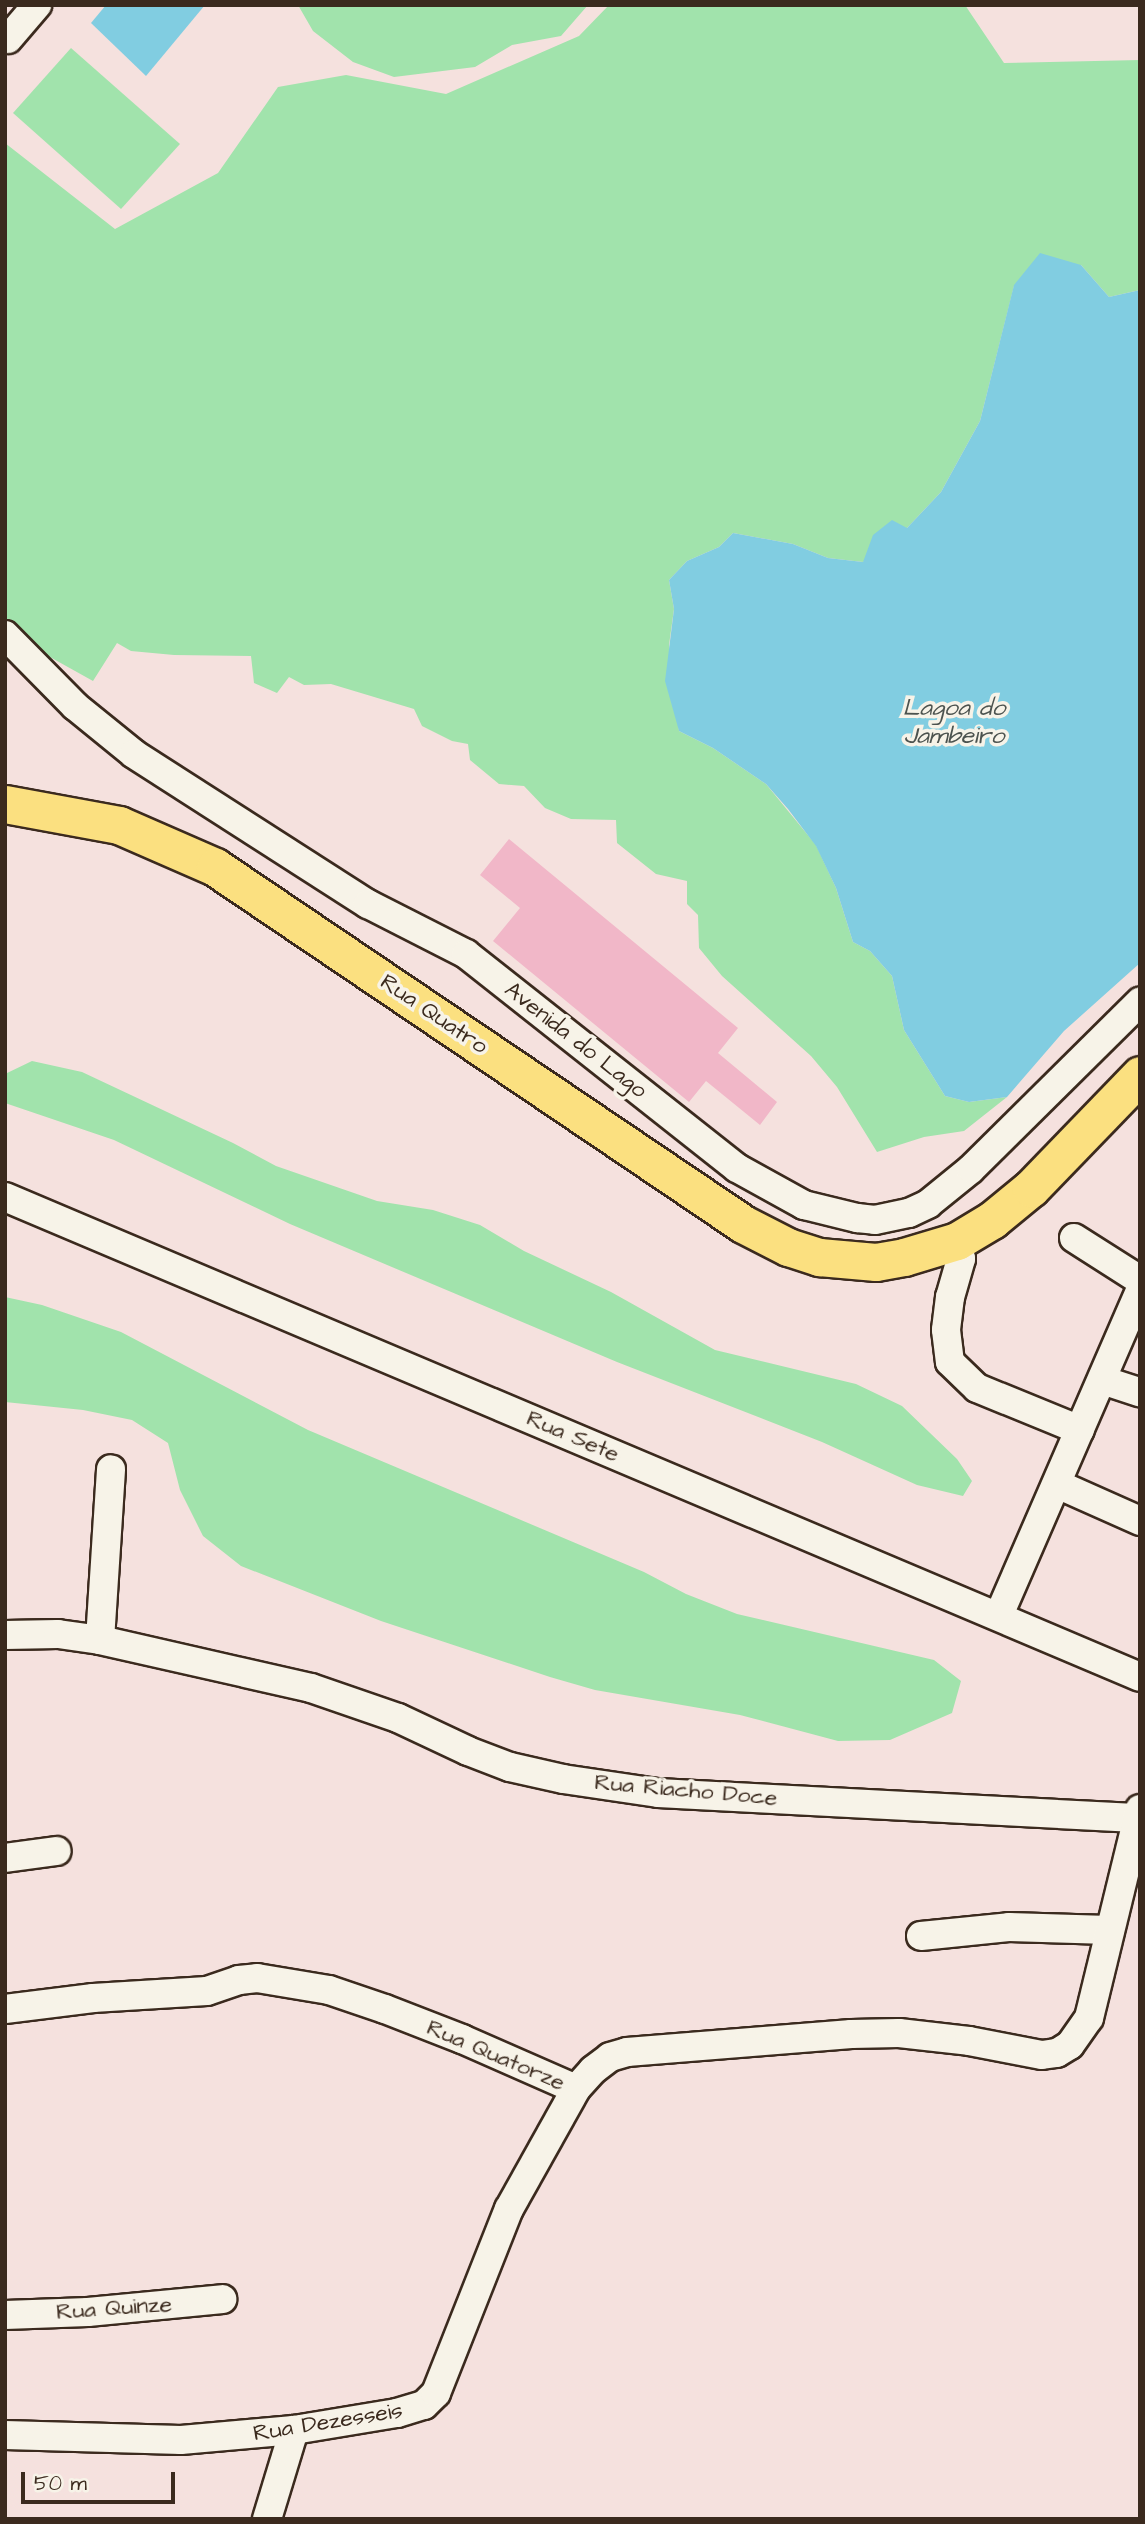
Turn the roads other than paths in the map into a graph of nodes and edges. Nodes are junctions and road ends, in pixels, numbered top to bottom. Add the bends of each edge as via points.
1 (37, 5) edge
2 (8, 39) dead end
3 (5, 635) edge
4 (5, 804) edge
5 (1140, 1002) edge
6 (1140, 1075) edge
7 (5, 1197) edge
8 (1074, 1238) dead end
9 (957, 1241) junction
10 (1140, 1280) edge
11 (1140, 1291) edge
12 (1102, 1380) junction
13 (1140, 1392) edge
14 (1080, 1430) junction
15 (111, 1469) dead end
16 (1057, 1483) junction
17 (1140, 1521) edge
18 (999, 1615) junction
19 (5, 1635) edge
20 (100, 1640) junction
21 (1140, 1677) edge
22 (1139, 1815) edge
23 (57, 1851) dead end
24 (5, 1858) edge
25 (1109, 1930) junction
26 (921, 1936) dead end
27 (5, 2009) edge
28 (576, 2089) junction
29 (222, 2299) dead end
30 (5, 2315) edge
31 (294, 2430) junction
32 (5, 2435) edge
33 (267, 2519) edge

1 - 2 street
3 - 5 street, Avenida do Lago via 75,706 134,754 368,904 466,954 737,1168 804,1205 875,1220 928,1204 971,1170
4 - 9 main road, Rua Quatro via 119,825 215,867 743,1224 788,1247 876,1262
6 - 9 main road, Rua Quatro via 1031,1188
7 - 18 street, Rua Sete
8 - 10 street
9 - 14 street via 961,1259 946,1330 950,1362 976,1388
11 - 12 street
12 - 13 street
12 - 14 street
14 - 16 street
15 - 20 street
16 - 17 street
16 - 18 street
18 - 21 street, Rua Sete
19 - 20 street, Rua Riacho Doce via 58,1634
20 - 22 street, Rua Riacho Doce via 311,1688 398,1718 510,1767 563,1779 658,1793
22 - 25 street
23 - 24 street
25 - 26 street via 1009,1927
25 - 28 street, Rua Quatorze via 1088,2018 1070,2045 1057,2053 1042,2055 899,2033 851,2034 627,2052 610,2057
27 - 28 street, Rua Quatorze via 207,1991 257,1978 329,1990 385,2009
28 - 31 street, Rua Dezesseis via 509,2209 432,2399 397,2413
29 - 30 street, Rua Quinze
31 - 32 street, Rua Dezesseis via 181,2440
31 - 33 street

